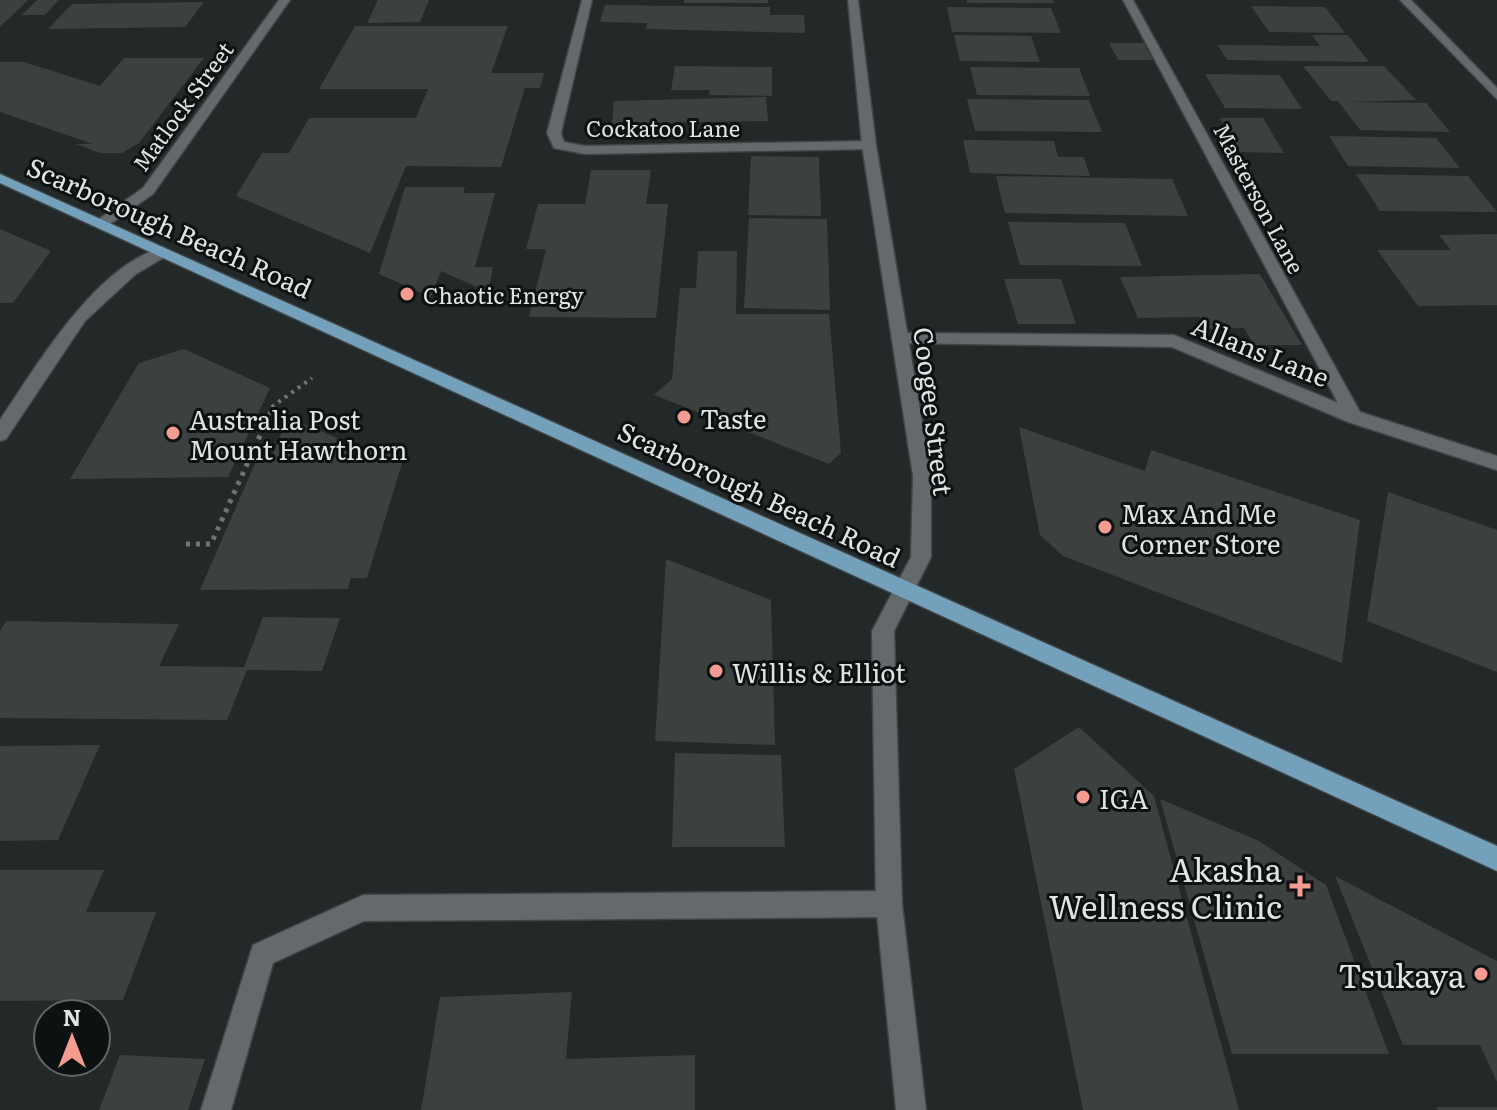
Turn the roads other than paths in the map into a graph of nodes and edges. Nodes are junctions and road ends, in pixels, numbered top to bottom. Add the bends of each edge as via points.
1 (285, 0) edge
2 (587, 0) edge
3 (853, 0) edge
4 (1128, 0) edge
5 (1405, 0) edge
6 (1497, 95) edge
7 (869, 145) junction
8 (0, 178) edge
9 (101, 224) junction
10 (163, 252) junction
11 (900, 339) junction
12 (1354, 417) junction
13 (0, 434) edge
14 (1497, 463) edge
15 (905, 589) junction
16 (1497, 859) edge
17 (889, 904) junction
18 (216, 1110) edge
19 (911, 1110) edge

1 - 9 street, Matlock Street via 148,191
2 - 7 street, Cockatoo Lane via 554,133 559,145 585,150
3 - 7 street, Coogee Street
4 - 12 street, Masterson Lane
5 - 6 street
7 - 11 street, Coogee Street
8 - 9 main road, Scarborough Beach Road
9 - 10 main road, Scarborough Beach Road
10 - 13 street via 131,271 79,317
10 - 15 main road, Scarborough Beach Road
11 - 12 street, Allans Lane via 1174,341
11 - 15 street, Coogee Street via 922,476 921,557
12 - 14 street, Allans Lane
15 - 16 main road, Scarborough Beach Road
15 - 17 street, Coogee Street via 883,631
17 - 18 street via 363,908 262,954
17 - 19 street, Coogee Street

